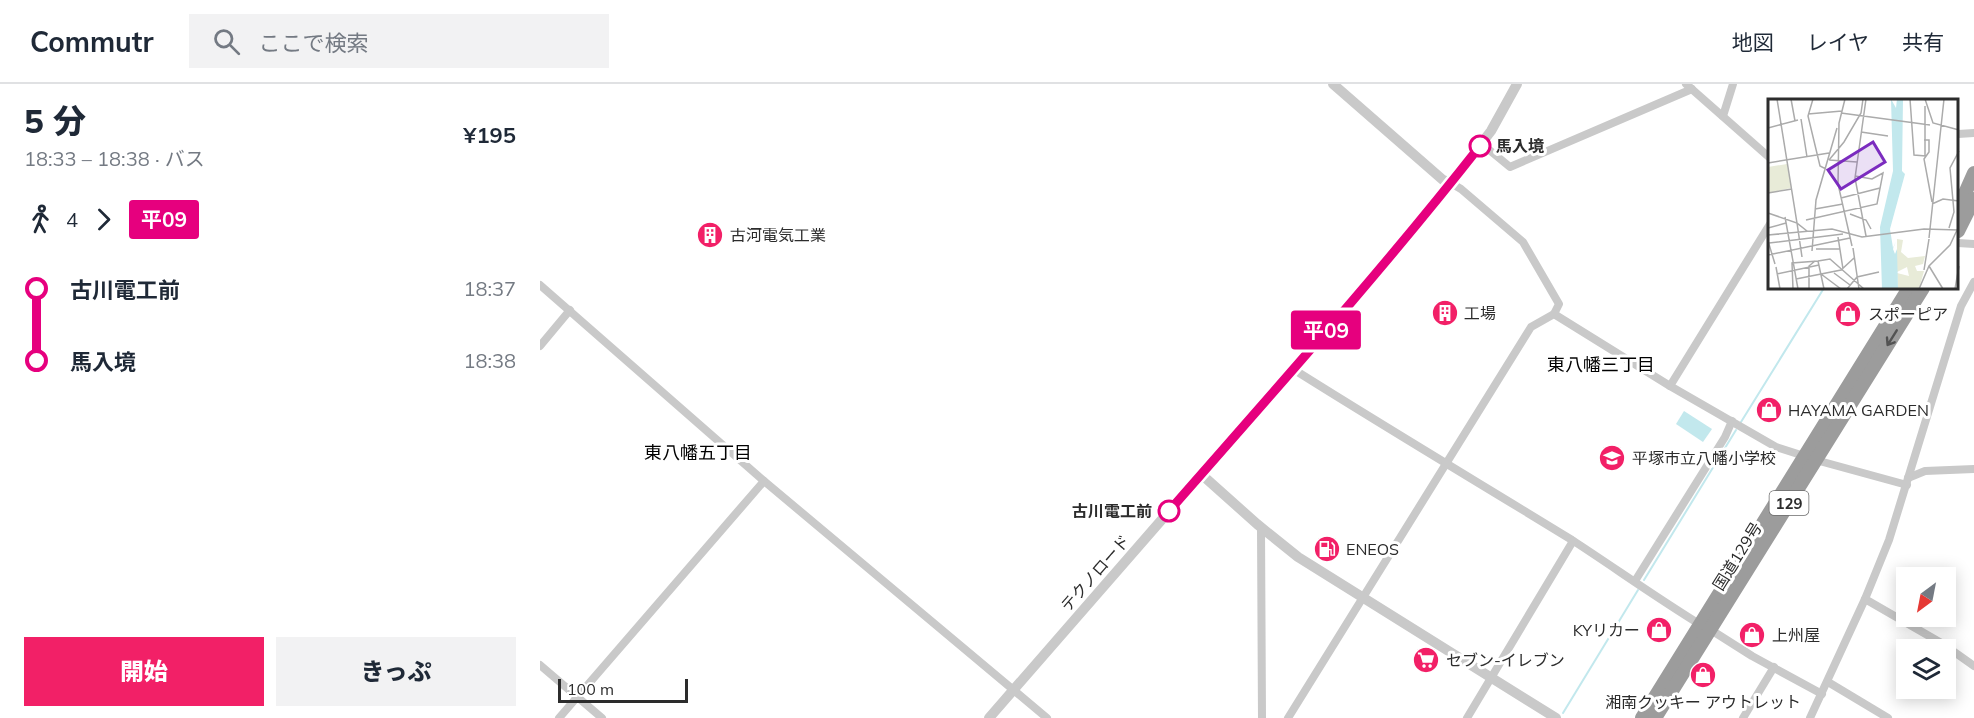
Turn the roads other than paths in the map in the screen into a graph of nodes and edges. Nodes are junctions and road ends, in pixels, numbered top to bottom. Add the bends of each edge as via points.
1 (1333, 84) edge
2 (1517, 84) edge
3 (1732, 84) edge
4 (1689, 86) edge
5 (1723, 116) junction
6 (1974, 133) edge
7 (1959, 134) edge
8 (1482, 144) junction
9 (1768, 156) edge
10 (1974, 173) edge
11 (1451, 183) junction
12 (1963, 200) edge
13 (1959, 225) edge
14 (1768, 227) edge
15 (1959, 243) edge
16 (1974, 244) edge
17 (1974, 282) edge
18 (540, 285) edge
19 (1908, 290) edge
20 (1922, 290) edge
21 (570, 310) junction
22 (1554, 314) junction
23 (540, 346) edge
24 (1293, 369) junction
25 (1670, 386) junction
26 (1732, 422) junction
27 (1810, 458) junction
28 (1446, 463) junction
29 (1974, 469) edge
30 (1201, 474) junction
31 (764, 481) junction
32 (1908, 482) junction
33 (1261, 528) junction
34 (1573, 541) junction
35 (1635, 581) junction
36 (1363, 598) junction
37 (1865, 599) junction
38 (1706, 627) junction
39 (540, 665) edge
40 (1974, 666) edge
41 (1774, 667) junction
42 (1492, 678) junction
43 (1828, 682) junction
44 (1014, 689) junction
45 (1821, 694) junction
46 (577, 697) junction
47 (559, 718) edge
48 (602, 718) edge
49 (989, 718) edge
50 (1047, 718) edge
51 (1262, 718) edge
52 (1288, 718) edge
53 (1467, 718) edge
54 (1556, 718) edge
55 (1642, 718) edge
56 (1655, 718) edge
57 (1743, 718) edge
58 (1810, 718) edge
59 (1888, 718) edge

1 - 11 street
2 - 8 street, テクノロード
3 - 5 street
4 - 5 street
4 - 8 street via 1510,167
5 - 9 street
6 - 7 street
8 - 11 street, テクノロード
10 - 12 highway
11 - 22 street via 1523,242 1559,304
11 - 24 street, テクノロード
12 - 13 highway
14 - 25 street
15 - 16 street
17 - 32 street via 1961,306
18 - 21 street
19 - 27 highway, 国道129号 / 129
20 -> 27 highway, 国道129号 / 129
21 - 23 street
21 - 31 street
22 - 25 street
22 - 28 street via 1531,327
24 - 28 street
24 - 30 street, テクノロード
25 - 26 street
26 - 27 street via 1776,447
26 - 35 street
27 - 32 street
27 - 38 highway, 国道129号 / 129
28 - 34 street
28 - 36 street
29 - 32 street via 1925,471
30 - 33 street
30 - 44 street, テクノロード
31 - 44 street
31 - 46 street
32 - 37 street
33 - 36 street
33 - 51 street
34 - 35 street
34 - 42 street
35 - 38 street
36 - 42 street
36 - 52 street
37 - 40 street
37 - 43 street
38 - 41 street
38 - 55 highway, 国道129号 / 129
38 - 56 highway, 国道129号 / 129
39 - 46 street
41 - 45 street
41 - 57 street
42 - 53 street
42 - 54 street
43 - 45 street
43 - 59 street
44 - 49 street, テクノロード
44 - 50 street
45 - 58 street
46 - 47 street
46 - 48 street

